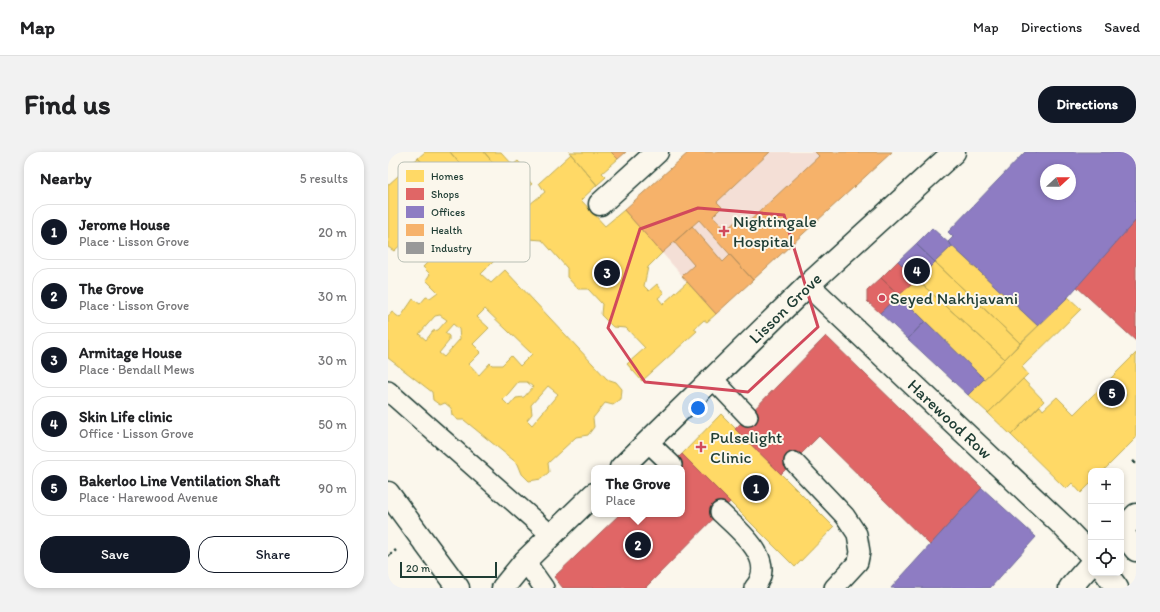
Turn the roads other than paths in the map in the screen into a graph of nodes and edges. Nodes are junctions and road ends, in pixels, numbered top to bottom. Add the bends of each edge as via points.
1 (658, 152) edge
2 (954, 152) edge
3 (600, 204) dead end
4 (808, 285) junction
5 (712, 378) junction
6 (388, 391) edge
7 (748, 416) dead end
8 (648, 442) junction
9 (794, 462) dead end
10 (624, 465) edge
11 (672, 465) dead end
12 (388, 493) edge
13 (591, 497) edge
14 (720, 512) dead end
15 (1136, 515) edge
16 (1124, 528) edge
17 (551, 535) junction
18 (1124, 535) edge
19 (1136, 550) edge
20 (1088, 552) edge
21 (525, 561) junction
22 (1088, 567) edge
23 (1108, 576) edge
24 (458, 588) edge
25 (503, 588) edge
26 (544, 588) edge
27 (754, 588) edge
28 (834, 588) edge
29 (1070, 588) edge
30 (1117, 588) edge

1 - 3 main road
2 - 4 main road, Lisson Grove
4 - 5 main road, Lisson Grove
4 - 20 main road, Harewood Row
5 - 7 lane
5 - 8 main road, Lisson Grove
6 - 17 lane
8 - 10 main road, Lisson Grove
8 - 11 lane
9 - 28 lane via 845,516 857,534 860,552 858,562
12 - 24 main road
13 - 17 main road
14 - 27 lane via 756,551 761,560 762,572
15 - 16 main road
17 - 21 main road
18 - 19 main road
21 - 25 main road
21 - 26 lane
22 - 29 main road
23 - 30 main road

